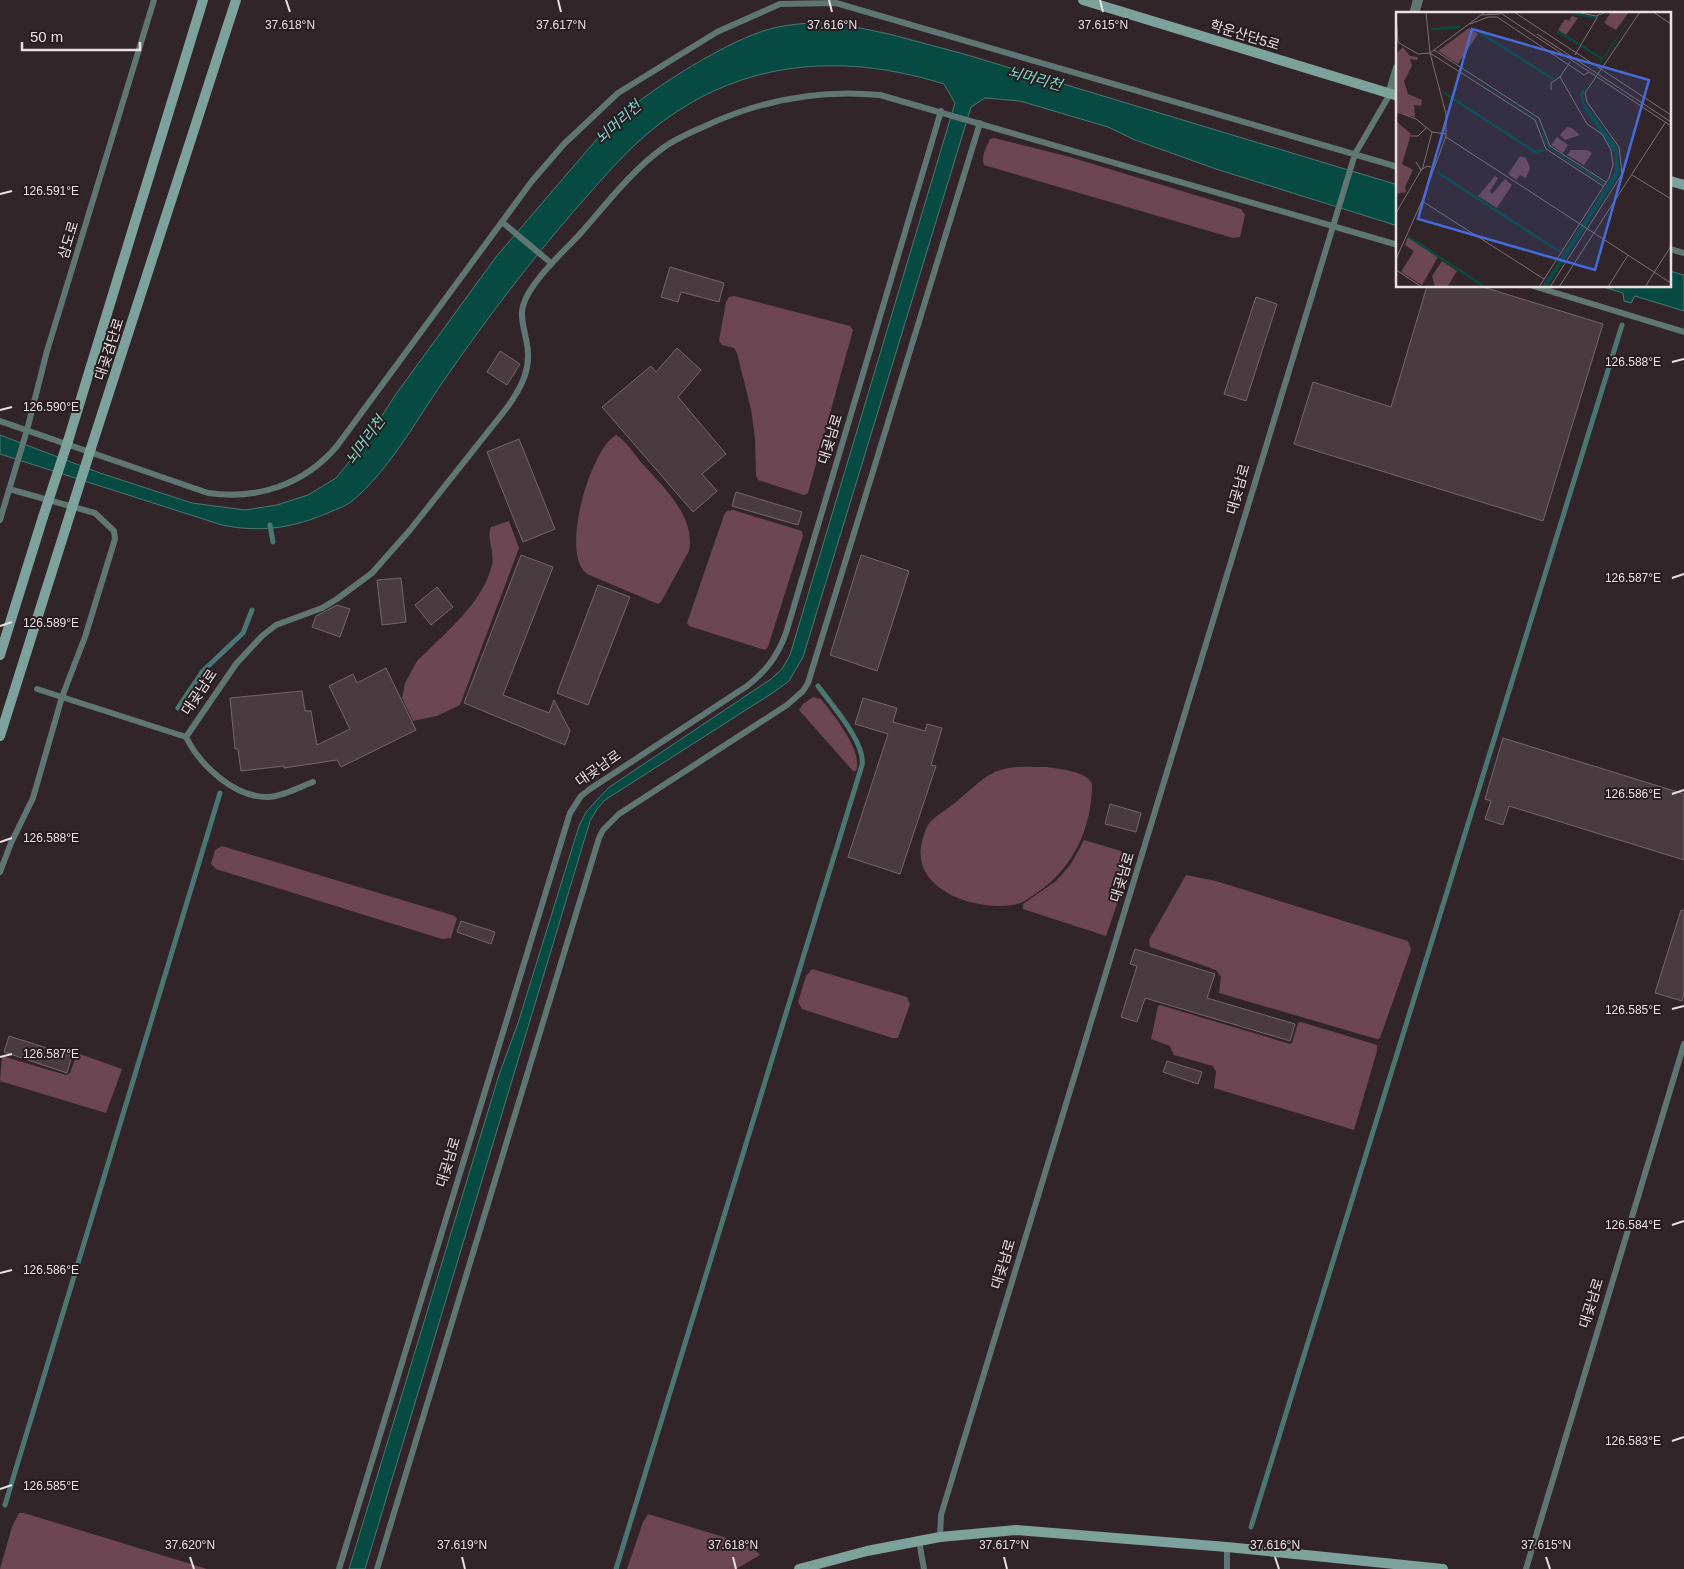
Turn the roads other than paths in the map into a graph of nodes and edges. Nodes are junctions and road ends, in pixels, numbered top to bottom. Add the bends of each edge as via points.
1 (154, 0) edge
2 (203, 0) edge
3 (236, 0) edge
4 (1083, 0) edge
5 (1396, 82) edge
6 (1394, 95) edge
7 (941, 111) junction
8 (980, 123) junction
9 (1354, 154) junction
10 (1396, 166) edge
11 (502, 222) junction
12 (1333, 226) junction
13 (1396, 244) edge
14 (551, 263) junction
15 (1540, 288) edge
16 (1684, 332) edge
17 (0, 421) edge
18 (26, 434) junction
19 (9, 489) junction
20 (0, 520) edge
21 (0, 655) edge
22 (37, 689) dead end
23 (62, 697) junction
24 (0, 736) edge
25 (186, 736) junction
26 (313, 782) dead end
27 (0, 872) edge
28 (1684, 1044) edge
29 (940, 1537) junction
30 (919, 1541) junction
31 (1227, 1547) junction
32 (339, 1569) edge
33 (377, 1569) edge
34 (799, 1569) edge
35 (924, 1569) edge
36 (1227, 1569) edge
37 (1443, 1569) edge
38 (1526, 1569) edge

1 - 18 lane, 삼도로 via 47,351
2 - 21 main road, 대곶검단로, bridge
3 - 24 main road, 대곶검단로, bridge
4 - 6 main road, 학운산단5로
5 - 6 street
6 - 9 lane, 대곶남로
7 - 8 lane, 대곶남로
7 - 14 lane, 대곶남로 via 880,95 824,93 784,99 736,112 663,148
7 - 32 lane, 대곶남로 via 776,658 747,686 590,789 570,813
8 - 12 lane, 대곶남로
8 - 33 lane via 808,683 787,705 619,814 599,838
9 - 10 lane
9 - 11 lane via 836,3 780,4 717,32 618,93 564,144
9 - 12 lane, 대곶남로
11 - 14 lane
11 - 18 lane via 337,446 325,461 299,479 259,492 228,496 208,493
12 - 13 lane, 대곶남로
12 - 29 lane, 대곶남로 via 941,1515
14 - 25 lane, 대곶남로 via 522,306 529,358 520,389 506,408 372,574 322,608 276,625 262,636 236,664
15 - 16 lane
17 - 18 lane
18 - 19 lane, 삼도로
19 - 20 lane, 삼도로
19 - 23 lane via 95,513 114,531 113,547 99,594
22 - 23 lane, 대곶남로
23 - 25 lane, 대곶남로
23 - 27 lane via 33,798
25 - 26 lane, 대곶남로 via 193,751 207,766 231,785 253,794 280,795
28 - 38 lane, 대곶남로
29 - 30 main road
29 - 31 main road via 1016,1530 1045,1531
30 - 34 main road
30 - 35 lane
31 - 36 lane
31 - 37 main road

